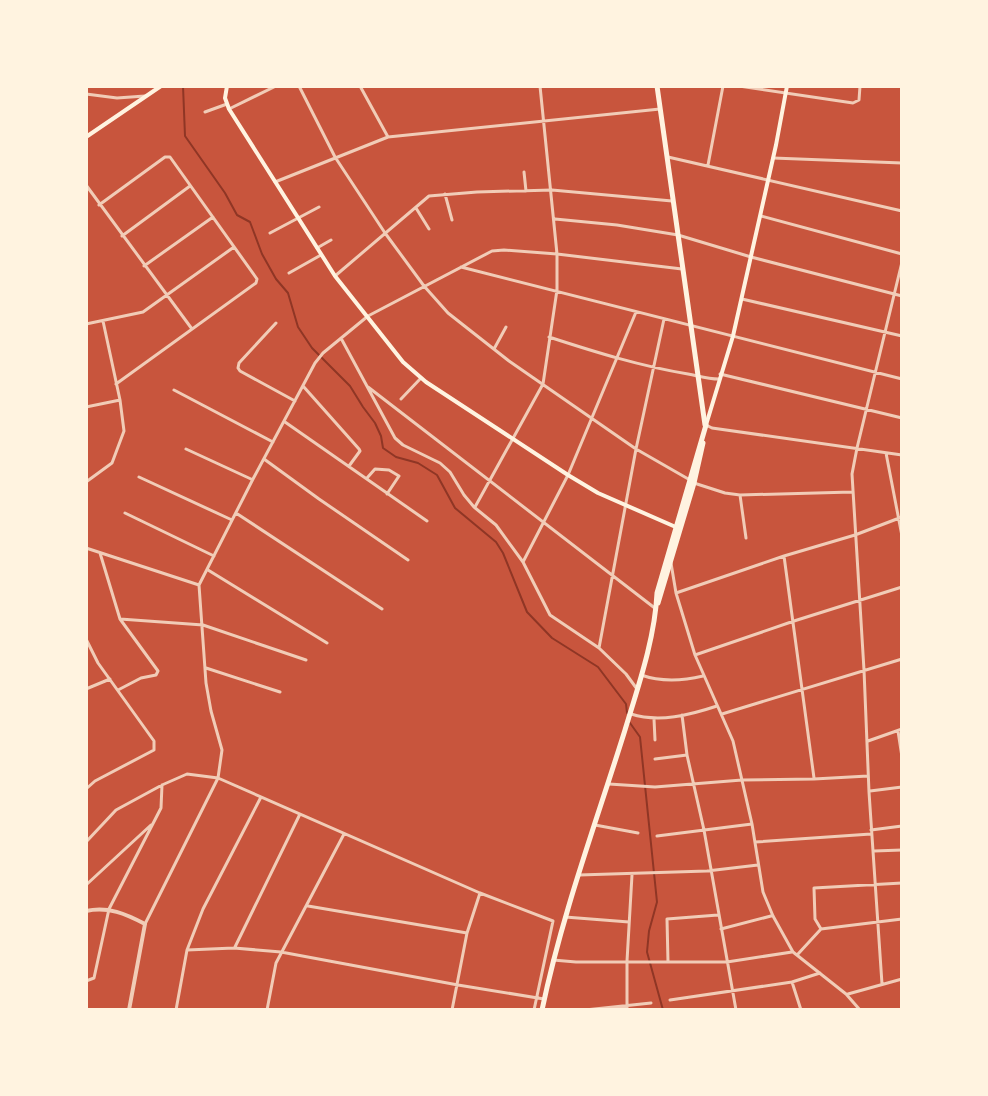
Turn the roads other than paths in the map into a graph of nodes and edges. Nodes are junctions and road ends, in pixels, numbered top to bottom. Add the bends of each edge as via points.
1 (160, 86) edge
2 (227, 86) edge
3 (276, 86) edge
4 (299, 86) edge
5 (360, 86) edge
6 (540, 86) edge
7 (657, 86) edge
8 (723, 86) edge
9 (739, 86) edge
10 (787, 86) edge
11 (860, 86) edge
12 (86, 94) edge
13 (785, 94) junction
14 (145, 96) junction
15 (228, 106) junction
16 (660, 109) junction
17 (205, 112) dead end
18 (544, 119) junction
19 (86, 137) edge
20 (388, 137) junction
21 (668, 156) junction
22 (335, 157) junction
23 (773, 158) junction
24 (902, 163) edge
25 (708, 165) junction
26 (524, 172) dead end
27 (768, 179) junction
28 (275, 182) junction
29 (86, 185) edge
30 (191, 186) junction
31 (552, 190) junction
32 (526, 191) junction
33 (445, 194) junction
34 (672, 201) junction
35 (99, 205) junction
36 (319, 207) dead end
37 (415, 207) junction
38 (902, 211) edge
39 (761, 216) junction
40 (213, 217) junction
41 (298, 217) junction
42 (554, 219) junction
43 (452, 220) dead end
44 (429, 229) dead end
45 (270, 233) dead end
46 (385, 233) junction
47 (678, 235) junction
48 (122, 236) junction
49 (331, 240) dead end
50 (234, 247) junction
51 (317, 248) junction
52 (557, 254) junction
53 (902, 254) edge
54 (321, 255) junction
55 (751, 257) junction
56 (902, 262) edge
57 (144, 266) junction
58 (461, 267) junction
59 (683, 269) junction
60 (289, 273) dead end
61 (335, 276) junction
62 (424, 286) junction
63 (557, 290) junction
64 (895, 294) junction
65 (167, 296) junction
66 (902, 296) edge
67 (742, 298) junction
68 (636, 312) junction
69 (368, 316) junction
70 (664, 319) junction
71 (103, 321) junction
72 (276, 323) dead end
73 (86, 324) edge
74 (691, 325) junction
75 (506, 327) dead end
76 (192, 329) junction
77 (886, 332) junction
78 (733, 336) junction
79 (902, 336) edge
80 (549, 337) junction
81 (342, 338) junction
82 (494, 349) junction
83 (617, 359) junction
84 (654, 368) junction
85 (876, 373) junction
86 (697, 375) junction
87 (720, 377) junction
88 (421, 378) junction
89 (902, 379) edge
90 (116, 384) junction
91 (543, 384) junction
92 (303, 386) junction
93 (367, 386) junction
94 (174, 390) dead end
95 (401, 399) dead end
96 (120, 400) junction
97 (295, 401) junction
98 (86, 407) edge
99 (868, 409) junction
100 (592, 418) junction
101 (902, 418) edge
102 (285, 422) junction
103 (706, 425) junction
104 (513, 439) junction
105 (273, 442) junction
106 (857, 448) junction
107 (186, 449) dead end
108 (636, 449) junction
109 (886, 453) junction
110 (902, 455) edge
111 (264, 459) junction
112 (348, 467) junction
113 (568, 475) junction
114 (139, 477) dead end
115 (253, 479) junction
116 (367, 480) junction
117 (489, 481) junction
118 (86, 482) edge
119 (692, 482) junction
120 (852, 492) junction
121 (387, 494) junction
122 (740, 495) junction
123 (627, 505) junction
124 (474, 507) junction
125 (125, 513) dead end
126 (236, 513) junction
127 (900, 517) edge
128 (232, 520) junction
129 (427, 521) dead end
130 (543, 523) junction
131 (679, 528) junction
132 (855, 535) junction
133 (902, 536) edge
134 (746, 538) dead end
135 (86, 548) edge
136 (100, 553) junction
137 (214, 556) junction
138 (784, 556) junction
139 (408, 560) dead end
140 (523, 562) junction
141 (671, 563) junction
142 (207, 569) junction
143 (613, 577) junction
144 (199, 585) junction
145 (902, 587) edge
146 (676, 593) junction
147 (859, 600) junction
148 (382, 609) dead end
149 (656, 609) junction
150 (120, 619) junction
151 (794, 621) junction
152 (203, 625) junction
153 (86, 639) edge
154 (327, 643) dead end
155 (599, 648) junction
156 (695, 655) junction
157 (902, 659) edge
158 (306, 660) dead end
159 (206, 668) junction
160 (864, 670) junction
161 (641, 675) junction
162 (703, 676) junction
163 (110, 679) junction
164 (86, 689) edge
165 (637, 689) junction
166 (118, 690) junction
167 (803, 690) junction
168 (280, 692) dead end
169 (717, 706) junction
170 (721, 714) junction
171 (629, 715) junction
172 (682, 715) junction
173 (654, 719) junction
174 (900, 730) edge
175 (655, 740) dead end
176 (867, 741) junction
177 (687, 755) junction
178 (902, 757) edge
179 (655, 759) dead end
180 (868, 776) junction
181 (218, 778) junction
182 (814, 779) junction
183 (742, 780) junction
184 (694, 783) junction
185 (608, 784) junction
186 (162, 785) junction
187 (902, 787) edge
188 (86, 789) edge
189 (869, 792) junction
190 (261, 797) junction
191 (300, 814) junction
192 (153, 823) junction
193 (752, 824) junction
194 (595, 825) junction
195 (902, 826) edge
196 (704, 830) junction
197 (871, 832) junction
198 (638, 833) dead end
199 (344, 834) junction
200 (657, 836) dead end
201 (86, 842) edge
202 (754, 842) junction
203 (902, 850) edge
204 (873, 851) junction
205 (758, 865) junction
206 (710, 871) junction
207 (579, 875) junction
208 (632, 875) junction
209 (902, 883) edge
210 (875, 884) junction
211 (86, 885) edge
212 (480, 893) junction
213 (308, 906) junction
214 (109, 909) junction
215 (86, 911) edge
216 (718, 915) junction
217 (773, 916) junction
218 (565, 917) junction
219 (902, 919) edge
220 (630, 922) junction
221 (877, 922) junction
222 (145, 924) junction
223 (721, 929) junction
224 (821, 929) junction
225 (467, 933) junction
226 (234, 948) junction
227 (187, 950) junction
228 (281, 952) junction
229 (795, 954) junction
230 (553, 960) junction
231 (627, 961) junction
232 (668, 962) junction
233 (727, 962) junction
234 (820, 973) junction
235 (902, 979) edge
236 (86, 981) edge
237 (792, 982) junction
238 (882, 984) junction
239 (458, 985) junction
240 (732, 990) junction
241 (846, 994) junction
242 (536, 998) junction
243 (544, 999) junction
244 (670, 1000) dead end
245 (651, 1003) dead end
246 (627, 1008) edge
247 (129, 1010) edge
248 (176, 1010) edge
249 (267, 1010) edge
250 (452, 1010) edge
251 (534, 1010) edge
252 (542, 1010) edge
253 (585, 1010) edge
254 (736, 1010) edge
255 (801, 1010) edge
256 (860, 1010) edge

1 - 14 main road
2 - 15 main road
3 - 15 street
4 - 22 street
5 - 20 street
6 - 18 street
7 - 16 main road
8 - 25 street
9 - 13 street
10 - 13 main road
11 - 13 street via 859,100 853,103
12 - 14 street
13 - 23 main road
14 - 19 main road
15 - 17 street
15 - 28 main road
16 - 18 street
16 - 21 main road
18 - 20 street
18 - 31 street
20 - 22 street
21 - 25 street
21 - 34 main road
22 - 28 street
22 - 46 street
23 - 24 street
23 - 27 main road
25 - 27 street
26 - 32 street
27 - 38 street
27 - 39 main road
28 - 41 main road
29 - 35 street
30 - 35 street via 165,157
30 - 40 street
30 - 48 street
31 - 32 street
31 - 34 street
31 - 42 street
32 - 33 street
33 - 37 street via 429,196
33 - 43 street
34 - 47 main road
35 - 48 street
36 - 41 street
37 - 44 street
37 - 46 street
39 - 53 street
39 - 55 main road
40 - 50 street
40 - 57 street
41 - 45 street
41 - 51 main road
42 - 47 street
42 - 52 street
46 - 61 street
46 - 62 street
47 - 55 street
47 - 59 main road
48 - 57 street
49 - 51 street
50 - 65 street
50 - 76 street via 256,283
51 - 54 main road
52 - 58 street via 495,250
52 - 59 street
52 - 63 street
54 - 60 street
54 - 61 main road
55 - 64 street
55 - 67 main road
56 - 64 street
57 - 65 street
58 - 62 street
58 - 63 street
59 - 74 main road
61 - 69 main road
62 - 69 street
62 - 82 street
63 - 68 street
63 - 80 street
64 - 66 street
64 - 77 street
65 - 71 street via 143,312
65 - 76 street
67 - 77 street
67 - 78 main road
68 - 70 street
68 - 83 street
69 - 81 street
69 - 88 main road
70 - 74 street
70 - 84 street
71 - 73 street
71 - 90 street
72 - 97 street via 238,368
74 - 78 street
74 - 86 main road
75 - 82 street
76 - 90 street
77 - 79 street
77 - 85 street
78 - 85 street
78 - 87 main road
80 - 83 street
80 - 91 street
81 - 92 street via 323,353
81 - 93 street
82 - 91 street
83 - 84 street
83 - 100 street
84 - 86 street
84 - 108 street
85 - 89 street
85 - 99 street
86 - 87 street
86 - 103 main road
87 - 99 street
87 - 103 main road
88 - 95 street
88 - 104 main road
90 - 96 street
91 - 100 street
91 - 104 street
92 - 97 street
92 - 112 street via 359,449
93 - 117 street
93 - 124 street via 395,438 440,463
94 - 105 street
96 - 98 street
96 - 118 street via 124,431 112,463
97 - 102 street
99 - 101 street
99 - 106 street
100 - 108 street
100 - 113 street
102 - 105 street
102 - 112 street
103 - 106 street
103 - 119 main road
104 - 113 main road
104 - 117 street
105 - 111 street
106 - 109 street
106 - 120 street
107 - 115 street
108 - 119 street
108 - 123 street
109 - 110 street
109 - 127 street
111 - 115 street
111 - 139 street
112 - 116 street
113 - 123 main road
113 - 130 street
114 - 128 street
115 - 126 street
116 - 121 street
116 - 121 street via 375,469 399,476
117 - 124 street
117 - 130 street
119 - 122 street
119 - 131 main road
120 - 122 street
120 - 132 street
121 - 129 street
122 - 134 street
123 - 131 main road
123 - 143 street
124 - 140 street via 496,525
125 - 137 street
126 - 128 street
126 - 148 street
127 - 132 street
127 - 133 street
128 - 137 street
130 - 140 street
130 - 143 street
131 - 141 main road
131 - 149 main road
132 - 138 street
132 - 147 street
135 - 136 street
136 - 144 street
136 - 150 street
137 - 142 street
138 - 146 street
138 - 151 street
140 - 155 street via 550,615
141 - 146 street
141 - 149 main road
142 - 144 street
142 - 154 street
143 - 149 street
143 - 155 street
144 - 152 street
145 - 147 street
146 - 156 street
147 - 151 street
147 - 160 street
149 - 161 main road
150 - 152 street
150 - 166 street via 158,673
151 - 156 street
151 - 167 street
152 - 158 street
152 - 159 street
153 - 163 street
155 - 165 street
156 - 162 street
157 - 160 street
159 - 168 street
159 - 181 street via 222,750
160 - 167 street
160 - 176 street
161 - 162 street via 669,680
161 - 165 main road
162 - 169 street
163 - 164 street
163 - 166 street
165 - 171 main road
166 - 188 street via 154,741 154,750
167 - 170 street
167 - 182 street
169 - 170 street
169 - 172 street
170 - 183 street
171 - 173 street
171 - 185 main road
172 - 173 street
172 - 177 street
173 - 175 street
174 - 176 street
174 - 178 street
176 - 180 street
177 - 179 street
177 - 184 street
180 - 182 street
180 - 189 street
181 - 186 street via 187,774
181 - 190 street
181 - 222 street
182 - 183 street
183 - 184 street
183 - 193 street
184 - 185 street
184 - 196 street
185 - 194 main road
186 - 192 street via 161,808
186 - 201 street via 116,810
187 - 189 street
189 - 197 street
190 - 191 street
190 - 227 street
191 - 199 street
191 - 226 street
192 - 211 street
192 - 214 street
193 - 196 street
193 - 202 street
194 - 198 street
194 - 207 main road
195 - 197 street
196 - 200 street
196 - 206 street
197 - 202 street
197 - 204 street
199 - 212 street
199 - 213 street
202 - 205 street
203 - 204 street
204 - 210 street
205 - 206 street
205 - 217 street
206 - 208 street
206 - 216 street
207 - 208 street
207 - 218 main road
208 - 220 street
209 - 210 street
210 - 221 street
210 - 224 street via 814,888 815,919
212 - 225 street
212 - 242 street via 553,921
213 - 225 street
213 - 228 street
214 - 215 street
214 - 222 street
214 - 236 street via 94,978
216 - 223 street
216 - 232 street via 667,919
217 - 223 street
217 - 229 street
218 - 220 street
218 - 230 main road
219 - 221 street
220 - 231 street
221 - 224 street
221 - 238 street
222 - 247 street
223 - 233 street
224 - 229 street
225 - 239 street
226 - 227 street
226 - 228 street
227 - 248 street
228 - 239 street
228 - 249 street
229 - 233 street
229 - 234 street
230 - 231 street
230 - 243 main road
231 - 232 street
231 - 246 street
232 - 233 street
233 - 240 street
234 - 237 street
234 - 241 street
235 - 238 street
237 - 240 street
237 - 255 street
238 - 241 street
239 - 242 street
239 - 250 street
240 - 244 street
240 - 254 street
241 - 256 street
242 - 243 street
242 - 251 street
243 - 252 main road
245 - 246 street
246 - 253 street

